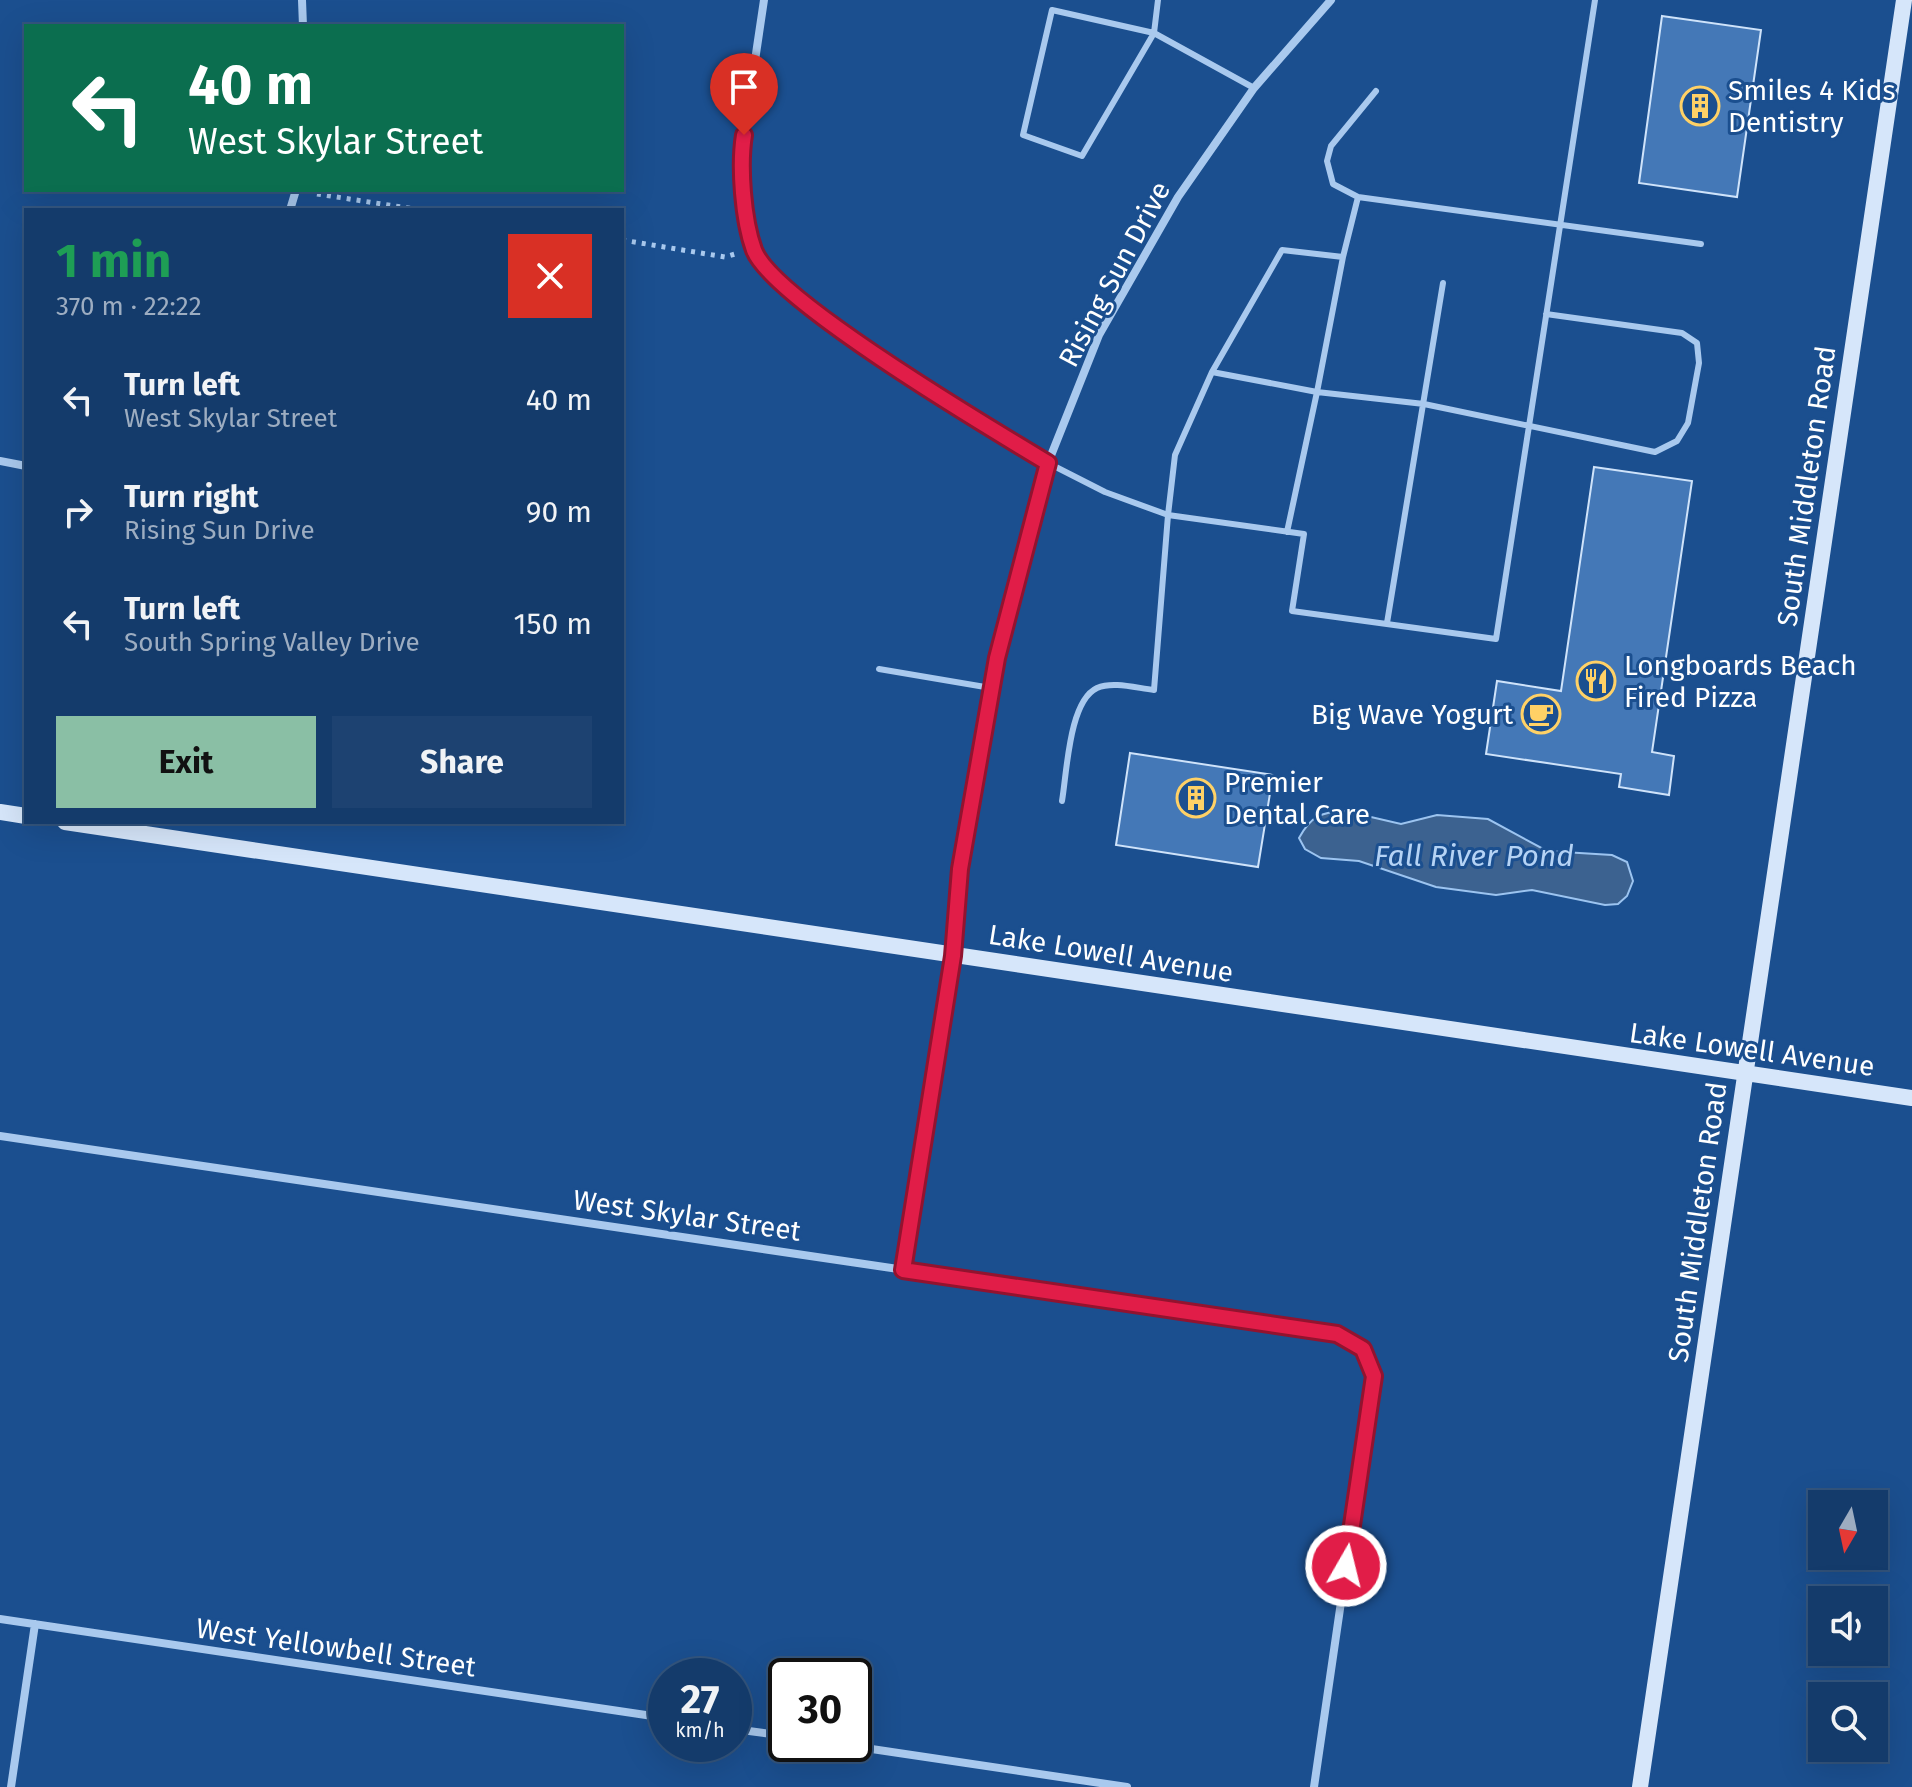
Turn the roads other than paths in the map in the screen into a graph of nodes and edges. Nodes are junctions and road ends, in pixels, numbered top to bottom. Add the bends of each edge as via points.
1 (302, 0) edge
2 (764, 0) edge
3 (1158, 0) edge
4 (1331, 0) edge
5 (1595, 0) edge
6 (1904, 0) edge
7 (303, 24) edge
8 (1154, 33) junction
9 (1254, 88) junction
10 (1376, 91) dead end
11 (1358, 197) junction
12 (1560, 224) junction
13 (1701, 244) dead end
14 (1343, 257) junction
15 (1443, 283) dead end
16 (1546, 314) junction
17 (1212, 372) junction
18 (1317, 392) junction
19 (1424, 404) junction
20 (1529, 423) junction
21 (0, 461) edge
22 (1048, 463) junction
23 (24, 466) edge
24 (1168, 515) junction
25 (1287, 532) junction
26 (1387, 623) junction
27 (879, 669) dead end
28 (991, 688) junction
29 (1062, 801) dead end
30 (0, 812) edge
31 (24, 816) edge
32 (78, 824) edge
33 (953, 956) junction
34 (1745, 1075) junction
35 (1912, 1098) edge
36 (0, 1136) edge
37 (903, 1270) junction
38 (0, 1619) edge
39 (35, 1624) junction
40 (648, 1715) edge
41 (872, 1749) edge
42 (11, 1787) edge
43 (1127, 1787) edge
44 (1314, 1787) edge
45 (1640, 1787) edge

1 - 7 street
2 - 22 street via 740,161 754,250 786,288 925,388
3 - 8 lane
4 - 9 street, Rising Sun Drive
5 - 12 lane
6 - 34 main road, South Middleton Road
8 - 8 lane via 1082,156 1023,135 1052,10
8 - 9 lane
9 - 22 street, Rising Sun Drive via 1178,197 1099,335
10 - 11 lane via 1331,146 1327,161 1333,184
11 - 12 lane
11 - 14 lane
12 - 13 lane
12 - 16 lane
14 - 17 lane via 1282,250
14 - 18 lane
15 - 19 lane
16 - 20 lane
16 - 20 lane via 1682,333 1697,343 1699,363 1688,423 1677,441 1655,452
17 - 18 lane
17 - 24 lane via 1175,455
18 - 19 lane
18 - 25 lane
19 - 20 lane
19 - 26 lane
20 - 26 lane via 1496,639
21 - 23 street
22 - 24 lane
22 - 28 street, Rising Sun Drive via 1002,627
24 - 25 lane
24 - 29 lane via 1154,690 1116,685 1084,698 1076,715
25 - 26 lane via 1304,534 1292,611
27 - 28 lane
28 - 33 street, Rising Sun Drive via 960,869
30 - 31 main road
32 - 33 main road, Lake Lowell Avenue
33 - 34 main road, Lake Lowell Avenue
33 - 37 street, Rising Sun Drive
34 - 35 main road, Lake Lowell Avenue
34 - 45 main road, South Middleton Road
36 - 37 street, West Skylar Street
37 - 44 street, West Skylar Street via 1337,1334 1363,1349 1374,1376
38 - 39 street, West Yellowbell Street
39 - 40 street, West Yellowbell Street
39 - 42 street
41 - 43 street

